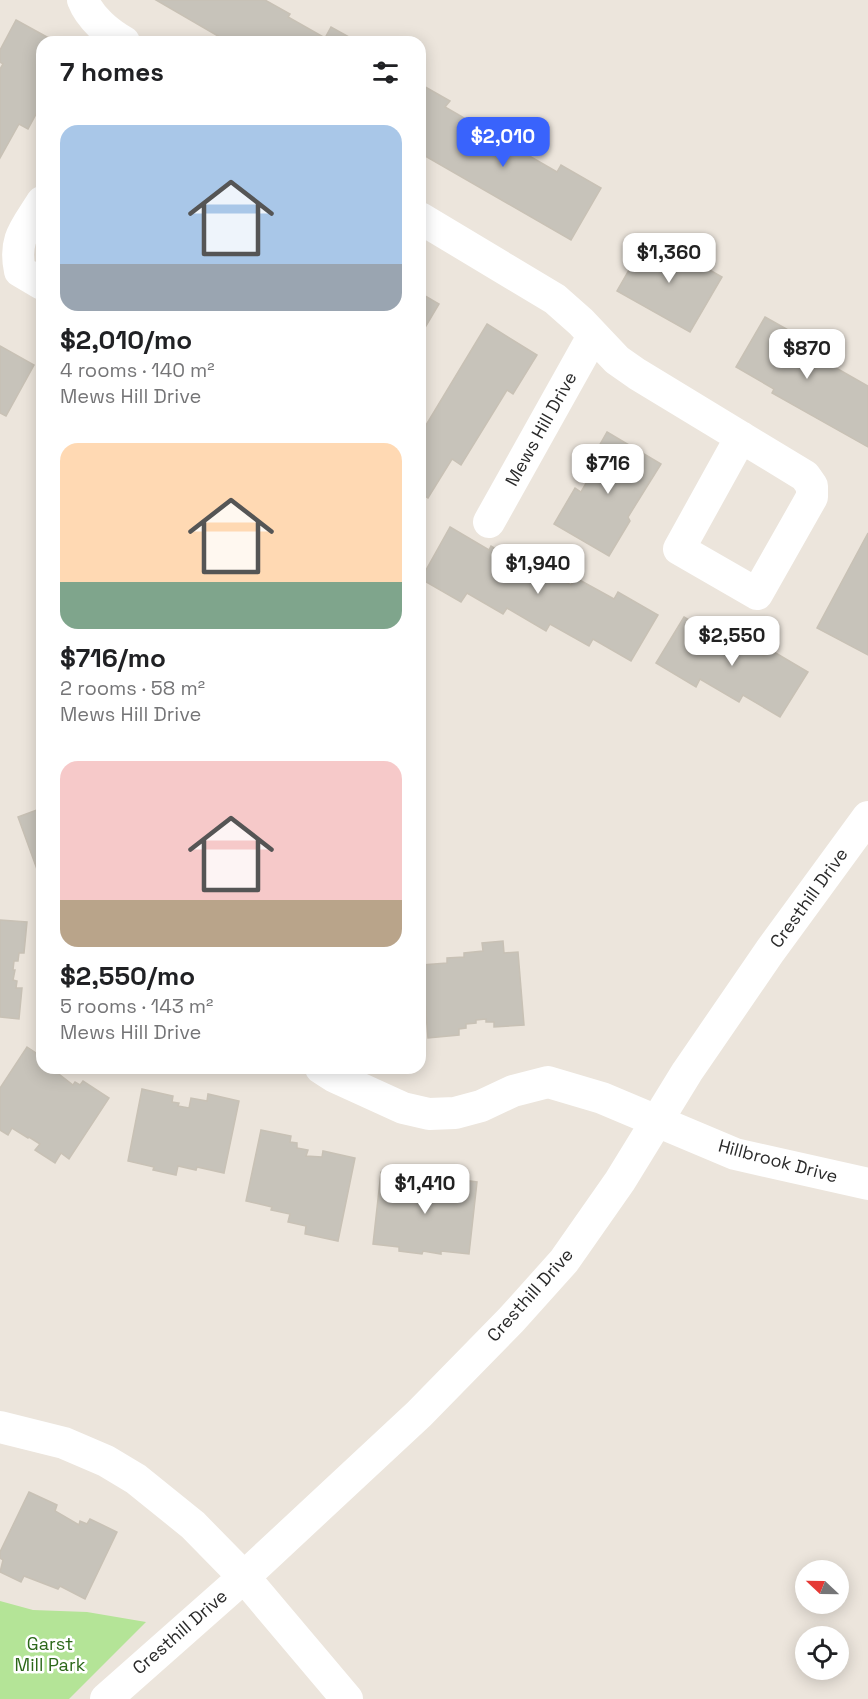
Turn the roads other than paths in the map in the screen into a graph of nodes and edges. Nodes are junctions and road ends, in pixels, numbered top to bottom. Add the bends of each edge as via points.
1 (83, 0) edge
2 (113, 36) edge
3 (36, 212) edge
4 (426, 222) edge
5 (36, 280) edge
6 (593, 336) junction
7 (741, 437) junction
8 (489, 522) dead end
9 (868, 818) edge
10 (330, 1074) edge
11 (656, 1122) junction
12 (868, 1184) edge
13 (0, 1427) edge
14 (244, 1576) junction
15 (106, 1699) edge
16 (347, 1699) edge

1 - 2 street via 92,16
3 - 5 street via 16,253 20,271
4 - 6 street via 555,299
6 - 7 street via 617,360
6 - 8 street, Mews Hill Drive
7 - 7 street via 806,476 812,486 812,497 758,594 680,549
9 - 11 street, Cresthill Drive via 770,951
10 - 11 street, Hillbrook Drive via 403,1108 429,1114 455,1113 548,1082 602,1098
11 - 12 street, Hillbrook Drive via 735,1154
11 - 14 street, Cresthill Drive via 564,1261 511,1320 419,1414
13 - 14 street via 64,1443 136,1479 193,1525
14 - 15 street, Cresthill Drive
14 - 16 street

